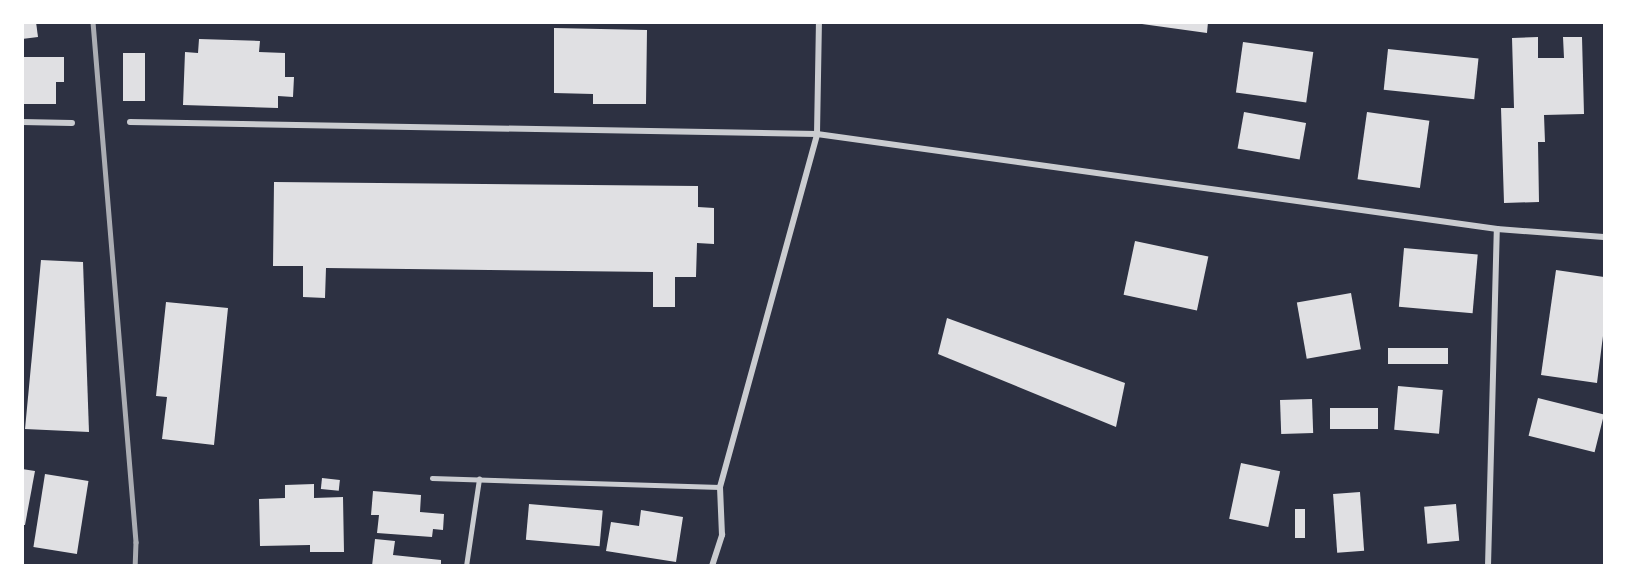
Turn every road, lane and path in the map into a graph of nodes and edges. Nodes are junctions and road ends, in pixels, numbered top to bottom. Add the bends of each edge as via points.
1 (819, 22) edge
2 (22, 122) edge
3 (130, 122) dead end
4 (72, 123) dead end
5 (817, 134) junction
6 (1497, 229) junction
7 (1605, 237) edge
8 (432, 478) dead end
9 (479, 479) junction
10 (720, 487) junction
11 (466, 566) edge
12 (712, 566) edge
13 (1488, 566) edge

1 - 5 street
2 - 4 street
3 - 5 street
5 - 6 street
5 - 10 street
6 - 7 street
6 - 13 street
8 - 9 lane
9 - 10 lane
9 - 11 lane
10 - 12 street via 722,535

